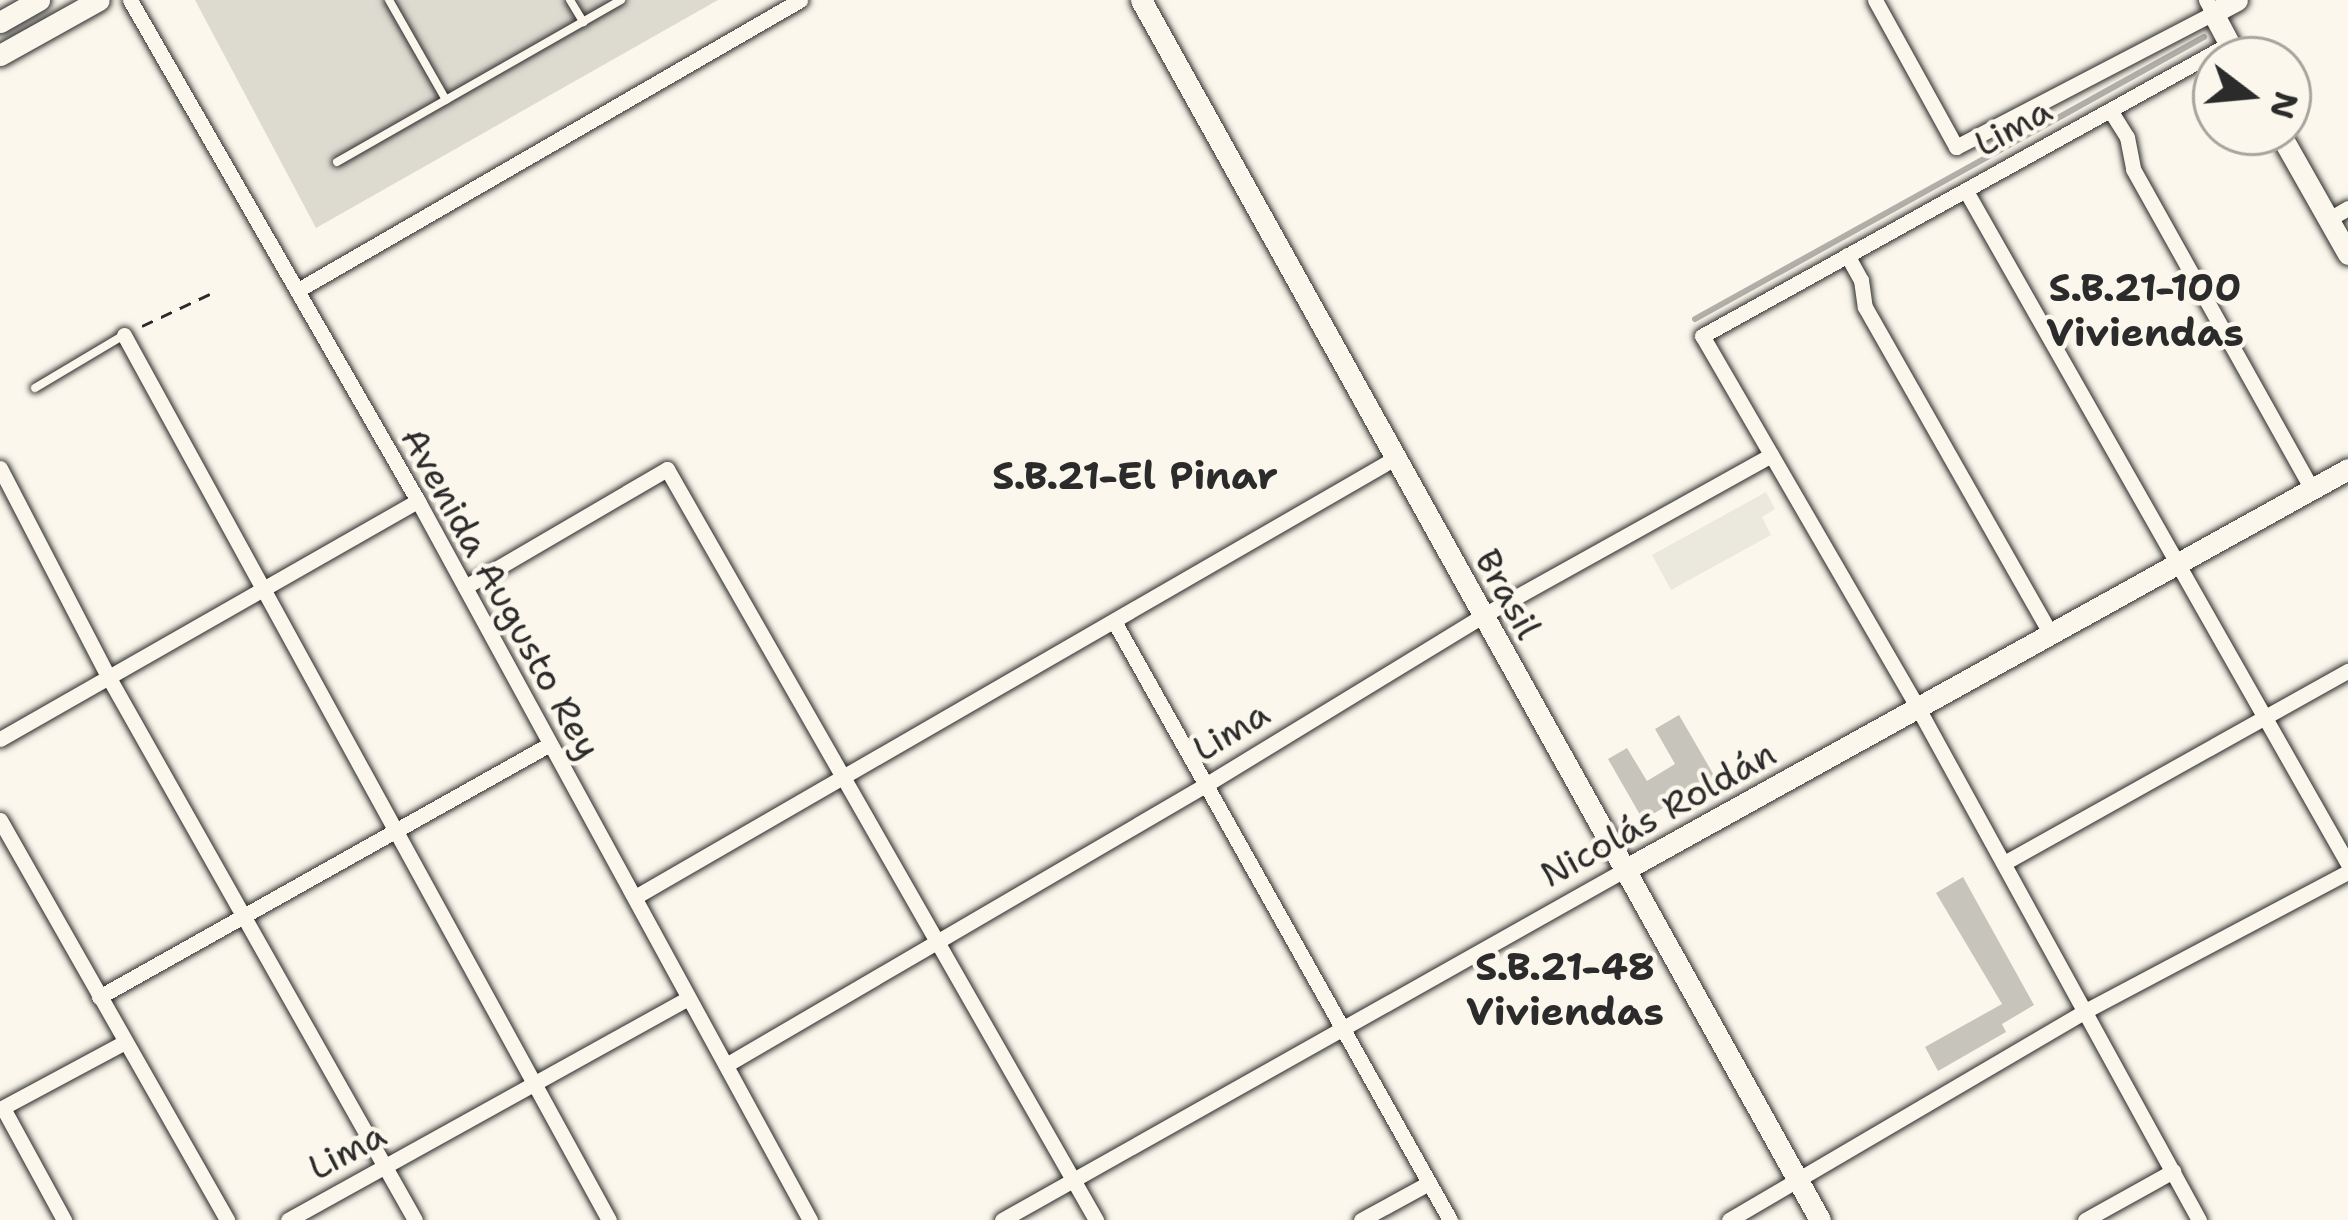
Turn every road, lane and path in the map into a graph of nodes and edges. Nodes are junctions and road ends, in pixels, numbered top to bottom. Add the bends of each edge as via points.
1 (38, 0) edge
2 (99, 0) edge
3 (130, 0) edge
4 (389, 0) edge
5 (570, 0) edge
6 (621, 0) edge
7 (800, 0) edge
8 (1141, 0) edge
9 (1875, 0) edge
10 (2237, 0) edge
11 (2210, 7) edge
12 (0, 22) edge
13 (583, 22) junction
14 (2225, 36) edge
15 (0, 55) edge
16 (2192, 72) edge
17 (446, 100) junction
18 (2110, 110) junction
19 (2296, 156) edge
20 (337, 162) dead end
21 (1966, 191) junction
22 (2338, 213) edge
23 (2348, 254) edge
24 (1847, 255) junction
25 (298, 290) junction
26 (214, 292) dead end
27 (124, 335) junction
28 (35, 388) dead end
29 (1771, 455) junction
30 (1395, 458) junction
31 (0, 468) edge
32 (2348, 469) edge
33 (2312, 489) junction
34 (418, 501) junction
35 (2176, 564) junction
36 (465, 587) junction
37 (259, 588) junction
38 (1482, 616) junction
39 (1115, 623) junction
40 (2050, 634) junction
41 (2348, 671) edge
42 (109, 678) junction
43 (1918, 708) junction
44 (2264, 718) junction
45 (0, 740) edge
46 (550, 744) junction
47 (845, 780) junction
48 (1207, 784) junction
49 (0, 820) edge
50 (395, 831) junction
51 (2004, 863) junction
52 (1628, 868) junction
53 (2348, 868) edge
54 (634, 897) junction
55 (245, 916) junction
56 (937, 940) junction
57 (99, 997) junction
58 (688, 998) junction
59 (2085, 1011) junction
60 (1343, 1028) junction
61 (125, 1042) junction
62 (726, 1065) junction
63 (532, 1086) junction
64 (2, 1108) edge
65 (387, 1168) junction
66 (2173, 1171) junction
67 (1074, 1179) junction
68 (1798, 1181) junction
69 (1429, 1183) junction
70 (64, 1220) edge
71 (227, 1220) edge
72 (288, 1220) edge
73 (415, 1220) edge
74 (609, 1220) edge
75 (810, 1220) edge
76 (1002, 1220) edge
77 (1096, 1220) edge
78 (1361, 1220) edge
79 (1450, 1220) edge
80 (1729, 1220) edge
81 (1820, 1220) edge
82 (2085, 1220) edge
83 (2199, 1220) edge

1 - 12 street
2 - 15 street
3 - 25 street, Avenida Augusto Rey
4 - 17 lane
5 - 13 lane
6 - 13 lane
7 - 25 street
8 - 30 street, Brasil
9 - 11 street, Lima via 1956,147
10 - 11 street, Lima
11 - 14 street
13 - 17 lane
16 - 18 street, Lima
17 - 20 lane
18 - 21 street, Lima
18 - 33 street via 2127,137 2133,169
19 - 22 street
21 - 24 street, Lima
21 - 35 street
22 - 23 street
24 - 29 street, Lima via 1702,337
24 - 40 street via 1865,307
25 - 34 street, Avenida Augusto Rey
26 - 27 path
27 - 28 lane
27 - 37 street
29 - 38 street, Lima
29 - 43 street
30 - 38 street, Brasil
30 - 39 street
31 - 42 street
32 - 33 street, Nicolás Roldán
33 - 35 street, Nicolás Roldán
34 - 36 street, Avenida Augusto Rey
34 - 37 street
35 - 40 street, Nicolás Roldán
35 - 44 street
36 - 46 street, Avenida Augusto Rey
36 - 47 street via 667,469
37 - 42 street
37 - 50 street
38 - 48 street, Lima
38 - 52 street, Brasil
39 - 47 street
39 - 48 street
40 - 43 street, Nicolás Roldán
41 - 44 street
42 - 45 street
42 - 55 street
43 - 51 street
43 - 52 street, Nicolás Roldán
44 - 51 street
44 - 53 street
46 - 50 street
46 - 54 street, Avenida Augusto Rey
47 - 54 street
47 - 56 street
48 - 56 street, Lima
48 - 60 street
49 - 57 street
50 - 55 street
50 - 63 street
51 - 59 street
52 - 60 street, Nicolás Roldán
52 - 68 street, Brasil
53 - 59 street
54 - 58 street, Avenida Augusto Rey
55 - 57 street
55 - 65 street
56 - 62 street, Lima
56 - 67 street
57 - 61 street
58 - 62 street, Avenida Augusto Rey
58 - 63 street, Lima
59 - 66 street
59 - 68 street
60 - 67 street, Nicolás Roldán
60 - 69 street
61 - 64 street
61 - 71 street
62 - 75 street, Avenida Augusto Rey
63 - 65 street, Lima
63 - 74 street
64 - 70 street
65 - 72 street, Lima
65 - 73 street
66 - 82 street
66 - 83 street
67 - 76 street, Nicolás Roldán
67 - 77 street
68 - 80 street
68 - 81 street, Brasil
69 - 78 street
69 - 79 street

